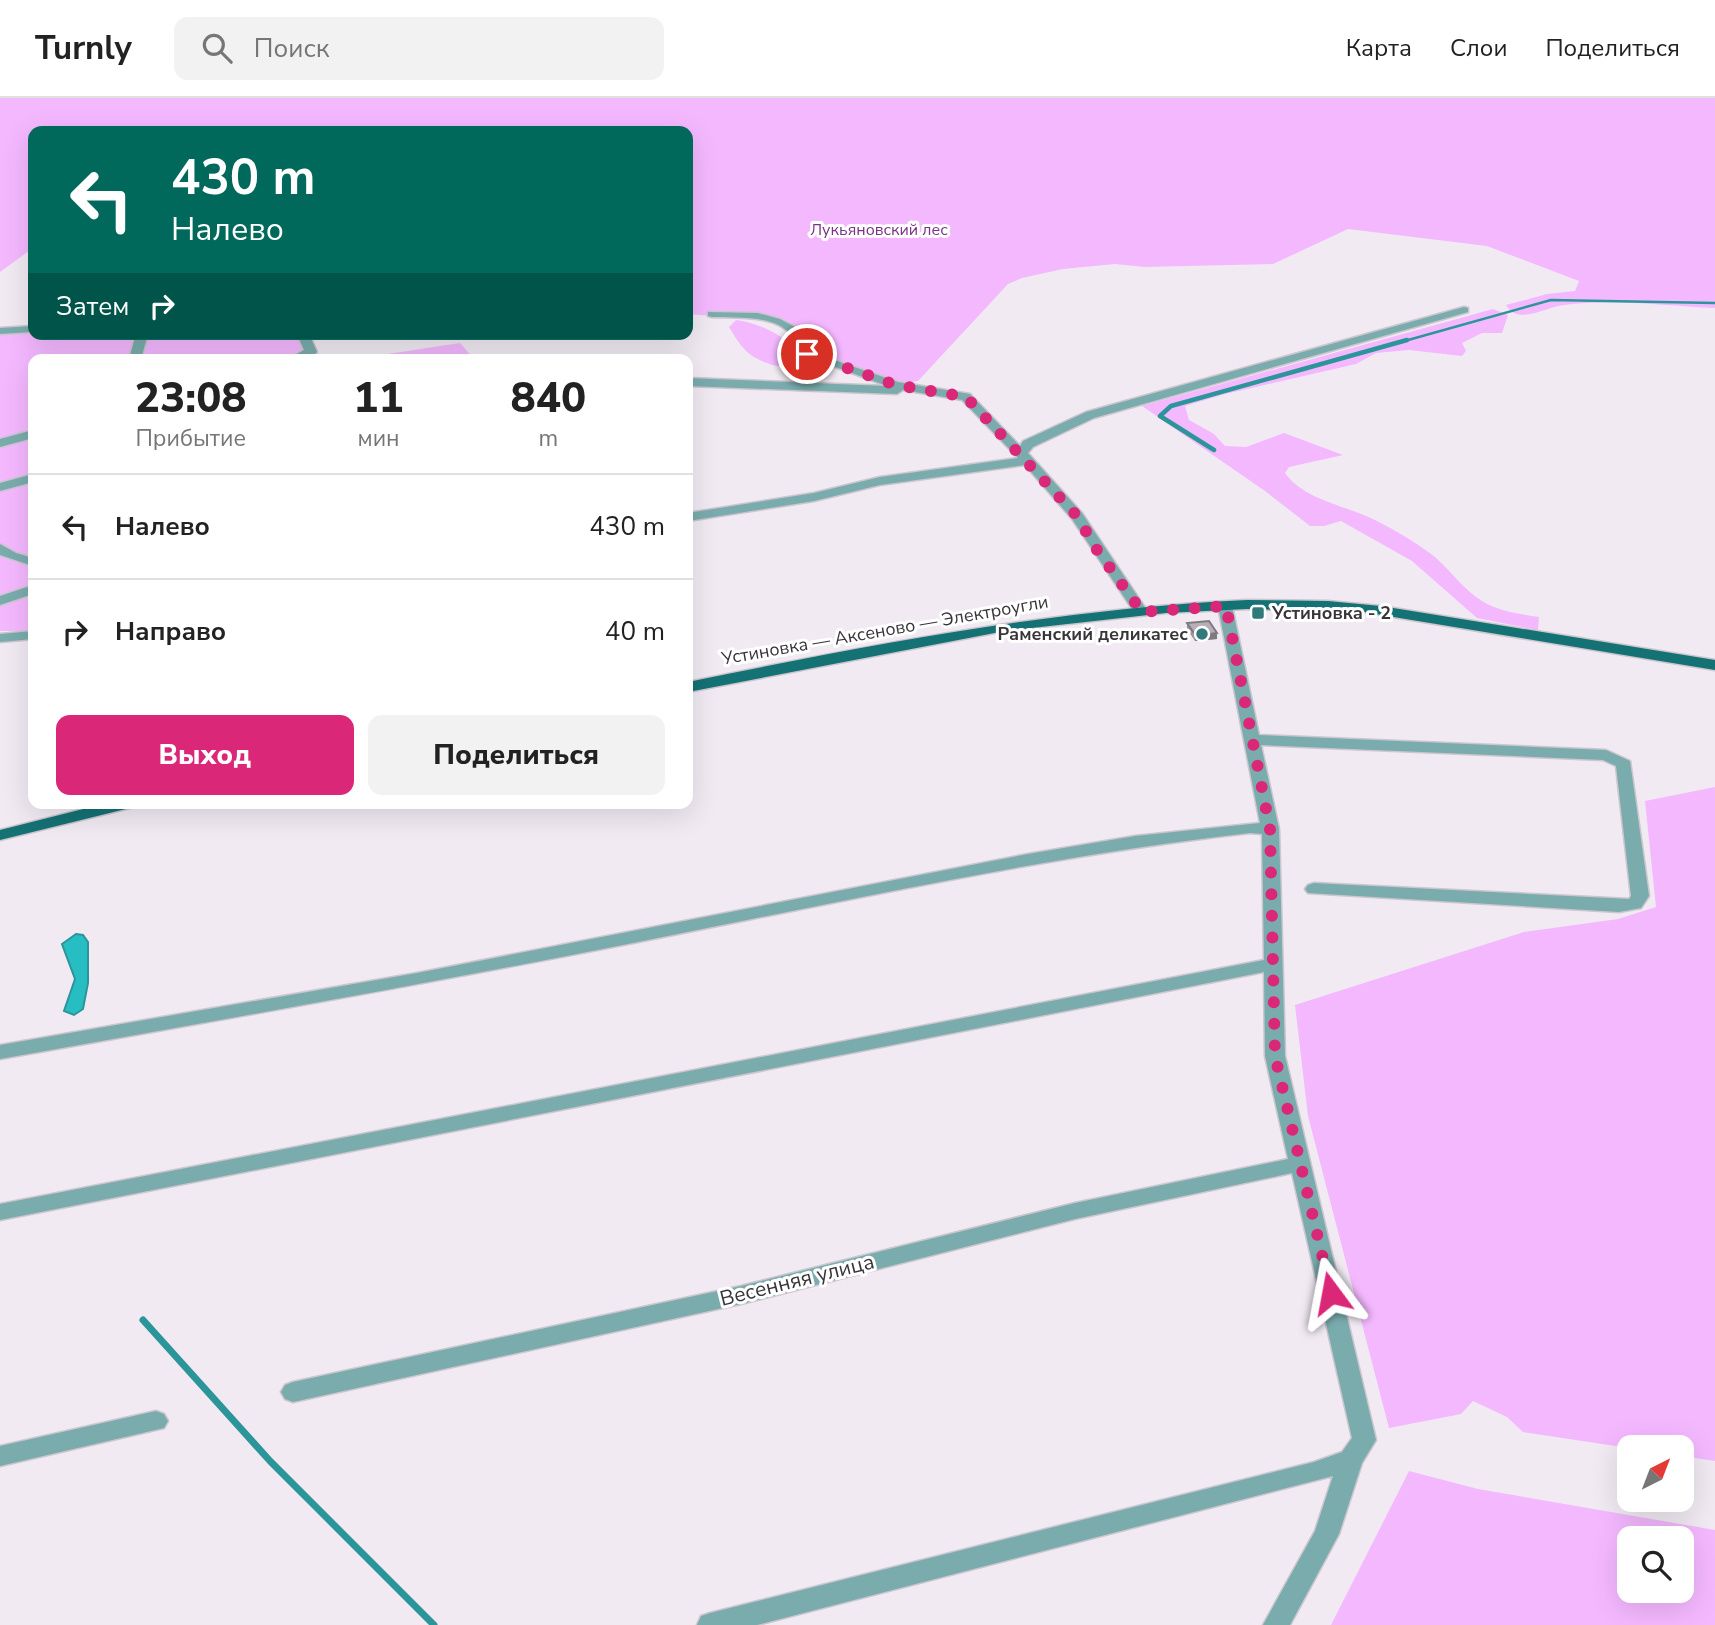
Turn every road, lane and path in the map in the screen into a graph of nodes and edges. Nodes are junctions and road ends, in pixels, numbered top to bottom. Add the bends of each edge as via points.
1 (1464, 310) dead end
2 (712, 314) dead end
3 (28, 329) edge
4 (0, 331) edge
5 (306, 340) edge
6 (306, 354) edge
7 (693, 382) edge
8 (915, 388) junction
9 (28, 424) edge
10 (0, 432) edge
11 (28, 435) edge
12 (0, 443) edge
13 (1025, 457) junction
14 (28, 479) edge
15 (0, 487) edge
16 (693, 516) edge
17 (0, 548) edge
18 (28, 561) edge
19 (28, 591) edge
20 (0, 601) edge
21 (1226, 606) junction
22 (1142, 612) junction
23 (28, 635) edge
24 (0, 638) edge
25 (1715, 665) edge
26 (693, 686) edge
27 (1254, 740) junction
28 (104, 809) edge
29 (1270, 829) junction
30 (0, 835) edge
31 (1314, 889) dead end
32 (1273, 964) junction
33 (0, 1052) edge
34 (1300, 1164) junction
35 (0, 1212) edge
36 (293, 1392) dead end
37 (156, 1421) dead end
38 (0, 1457) edge
39 (1351, 1459) junction
40 (710, 1625) edge
41 (1276, 1625) edge

1 - 13 street via 1090,415 1028,444
2 - 8 street via 776,321 795,331 807,354
3 - 4 street
5 - 6 street via 311,352
7 - 8 street via 881,391
8 - 13 street via 966,397
9 - 10 street
11 - 12 street
13 - 16 street
13 - 22 street via 1077,516
14 - 15 street
17 - 18 street
19 - 20 street
21 - 22 main road, Устиновка — Аксеново — Электроугли
21 - 25 main road, Устиновка — Аксеново — Электроугли via 1331,605 1375,610
21 - 27 street
22 - 26 main road, Устиновка — Аксеново — Электроугли via 944,637
23 - 24 street
27 - 29 street
27 - 31 street via 1606,755 1624,764 1640,896 1635,904
28 - 30 main road
29 - 32 street
29 - 33 street via 1135,841 1028,859 417,979
32 - 34 street via 1275,1056
32 - 35 street
34 - 36 street, Весенняя улица via 1074,1211 741,1295
34 - 39 street via 1364,1440
37 - 38 street
39 - 40 street
39 - 41 street via 1326,1534

